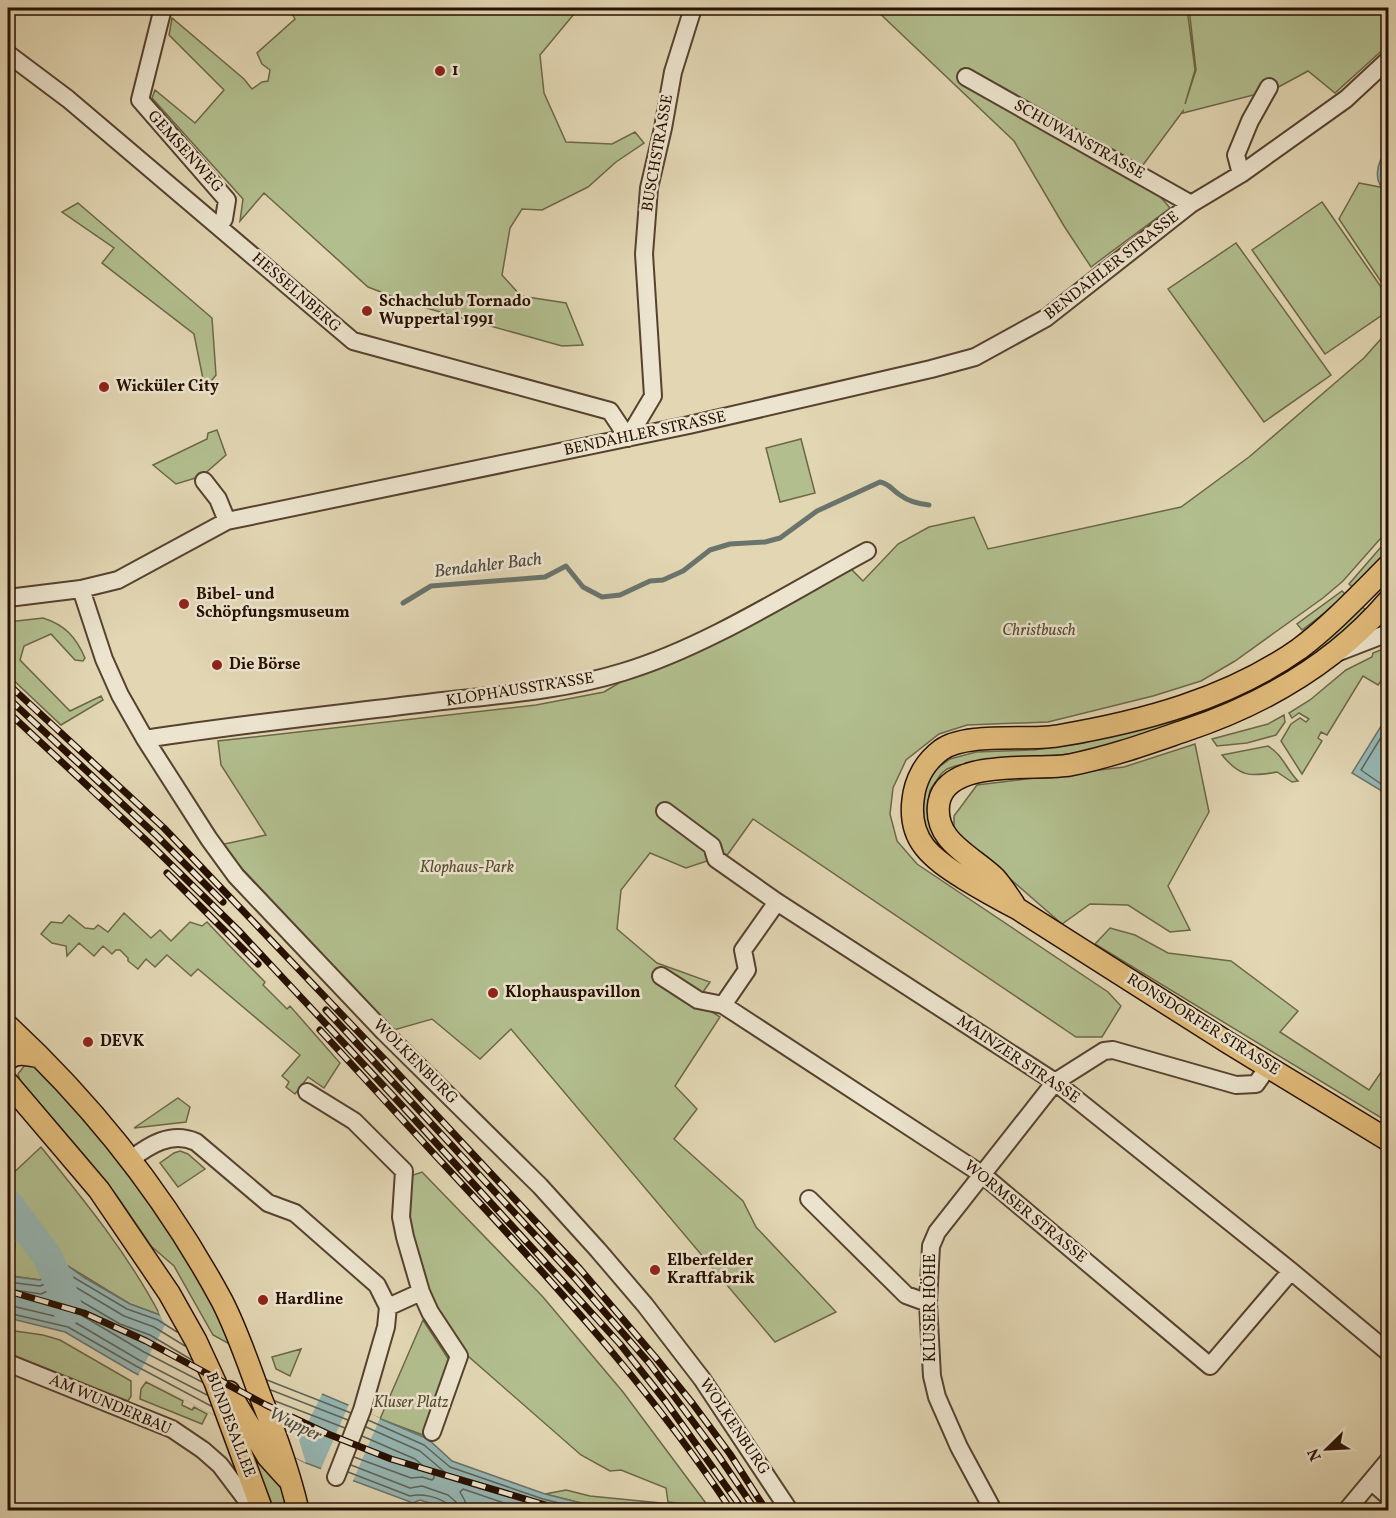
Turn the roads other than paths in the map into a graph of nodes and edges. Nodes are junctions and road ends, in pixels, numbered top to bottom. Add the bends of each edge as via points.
1 (163, 8) edge
2 (693, 8) edge
3 (8, 54) edge
4 (1389, 60) edge
5 (966, 77) dead end
6 (1269, 87) dead end
7 (1241, 174) junction
8 (1191, 204) junction
9 (218, 226) junction
10 (628, 438) junction
11 (204, 481) dead end
12 (227, 521) junction
13 (867, 550) dead end
14 (1389, 566) edge
15 (1372, 582) junction
16 (81, 589) junction
17 (1389, 596) edge
18 (8, 598) edge
19 (1389, 601) edge
20 (1389, 633) edge
21 (1334, 654) junction
22 (145, 739) junction
23 (665, 811) dead end
24 (777, 902) junction
25 (1018, 909) junction
26 (661, 976) dead end
27 (723, 1005) junction
28 (8, 1026) edge
29 (10, 1057) edge
30 (40, 1057) junction
31 (1268, 1067) junction
32 (1055, 1082) junction
33 (10, 1085) edge
34 (307, 1092) dead end
35 (1389, 1140) edge
36 (130, 1160) junction
37 (983, 1175) junction
38 (810, 1199) dead end
39 (1291, 1271) junction
40 (420, 1292) junction
41 (928, 1304) junction
42 (388, 1307) junction
43 (196, 1341) junction
44 (1389, 1352) edge
45 (8, 1363) edge
46 (432, 1432) dead end
47 (1389, 1461) edge
48 (336, 1478) dead end
49 (1371, 1482) junction
50 (292, 1483) junction
51 (1389, 1496) edge
52 (254, 1510) edge
53 (262, 1510) edge
54 (298, 1510) edge
55 (789, 1510) edge
56 (993, 1510) edge
57 (1347, 1510) edge

1 - 9 street, GEMSENWEG via 140,100 227,200 224,219
2 - 10 street, BUSCHSTRASSE via 673,72 649,188 644,254 653,396
3 - 9 street, HESSELNBERG via 68,99
4 - 7 street, BENDAHLER STRASSE via 1346,99
5 - 8 street, SCHUWANSTRASSE
6 - 7 street via 1236,155
7 - 8 street, BENDAHLER STRASSE
8 - 10 street, BENDAHLER STRASSE via 1046,318 975,357
9 - 10 street, HESSELNBERG via 352,341 610,411
10 - 12 street, BENDAHLER STRASSE
11 - 12 street via 219,500
12 - 16 street, BENDAHLER STRASSE via 120,579
13 - 22 street, KLOPHAUSSTRASSE via 698,642 622,672 584,682
14 - 15 main road, RONSDORFER STRASSE
15 - 17 street
15 - 25 main road, RONSDORFER STRASSE via 1299,648 1245,681 1197,701 1079,732 970,741 954,744 937,754 915,786 913,823 919,839 940,864
16 - 18 street, BENDAHLER STRASSE
16 - 22 street, WOLKENBURG via 104,659
19 - 21 main road, RONSDORFER STRASSE
20 - 21 street
21 - 25 main road, RONSDORFER STRASSE via 1256,702 1198,727 1096,760 991,770 967,774 950,784 939,804 943,832 954,846 995,879
22 - 55 street, WOLKENBURG via 236,876 384,1032 540,1186 639,1298 702,1379
23 - 24 street, MAINZER STRASSE via 712,846 716,859
24 - 27 street via 743,950 747,970
24 - 32 street, MAINZER STRASSE
25 - 31 main road, RONSDORFER STRASSE
26 - 27 street, WORMSER STRASSE via 698,1000
27 - 37 street, WORMSER STRASSE
28 - 30 main road
29 - 30 main road
29 - 33 main road
30 - 36 main road
31 - 32 street, KLUSER HÖHE via 1256,1084 1236,1085 1104,1050
31 - 35 main road, RONSDORFER STRASSE
32 - 37 street, KLUSER HÖHE
32 - 39 street, MAINZER STRASSE
33 - 43 main road via 99,1190 152,1265
34 - 40 street via 354,1121 404,1171 401,1217
36 - 42 street via 150,1145 163,1141 175,1138 196,1142 268,1203 295,1213 377,1285
36 - 50 main road via 159,1198 223,1304
37 - 39 street, WORMSER STRASSE via 1210,1366
37 - 41 street, KLUSER HÖHE via 931,1246
38 - 41 street via 906,1295
39 - 44 street, MAINZER STRASSE
40 - 42 street
40 - 46 street via 459,1356
41 - 56 street, KLUSER HÖHE via 937,1397 958,1448
42 - 48 street via 362,1410
43 - 50 main road via 268,1457
43 - 53 main road, BUNDESALLEE
45 - 52 street, AM WUNDERBAU via 178,1434 220,1465
47 - 49 street
49 - 51 street
49 - 57 street
50 - 54 main road

